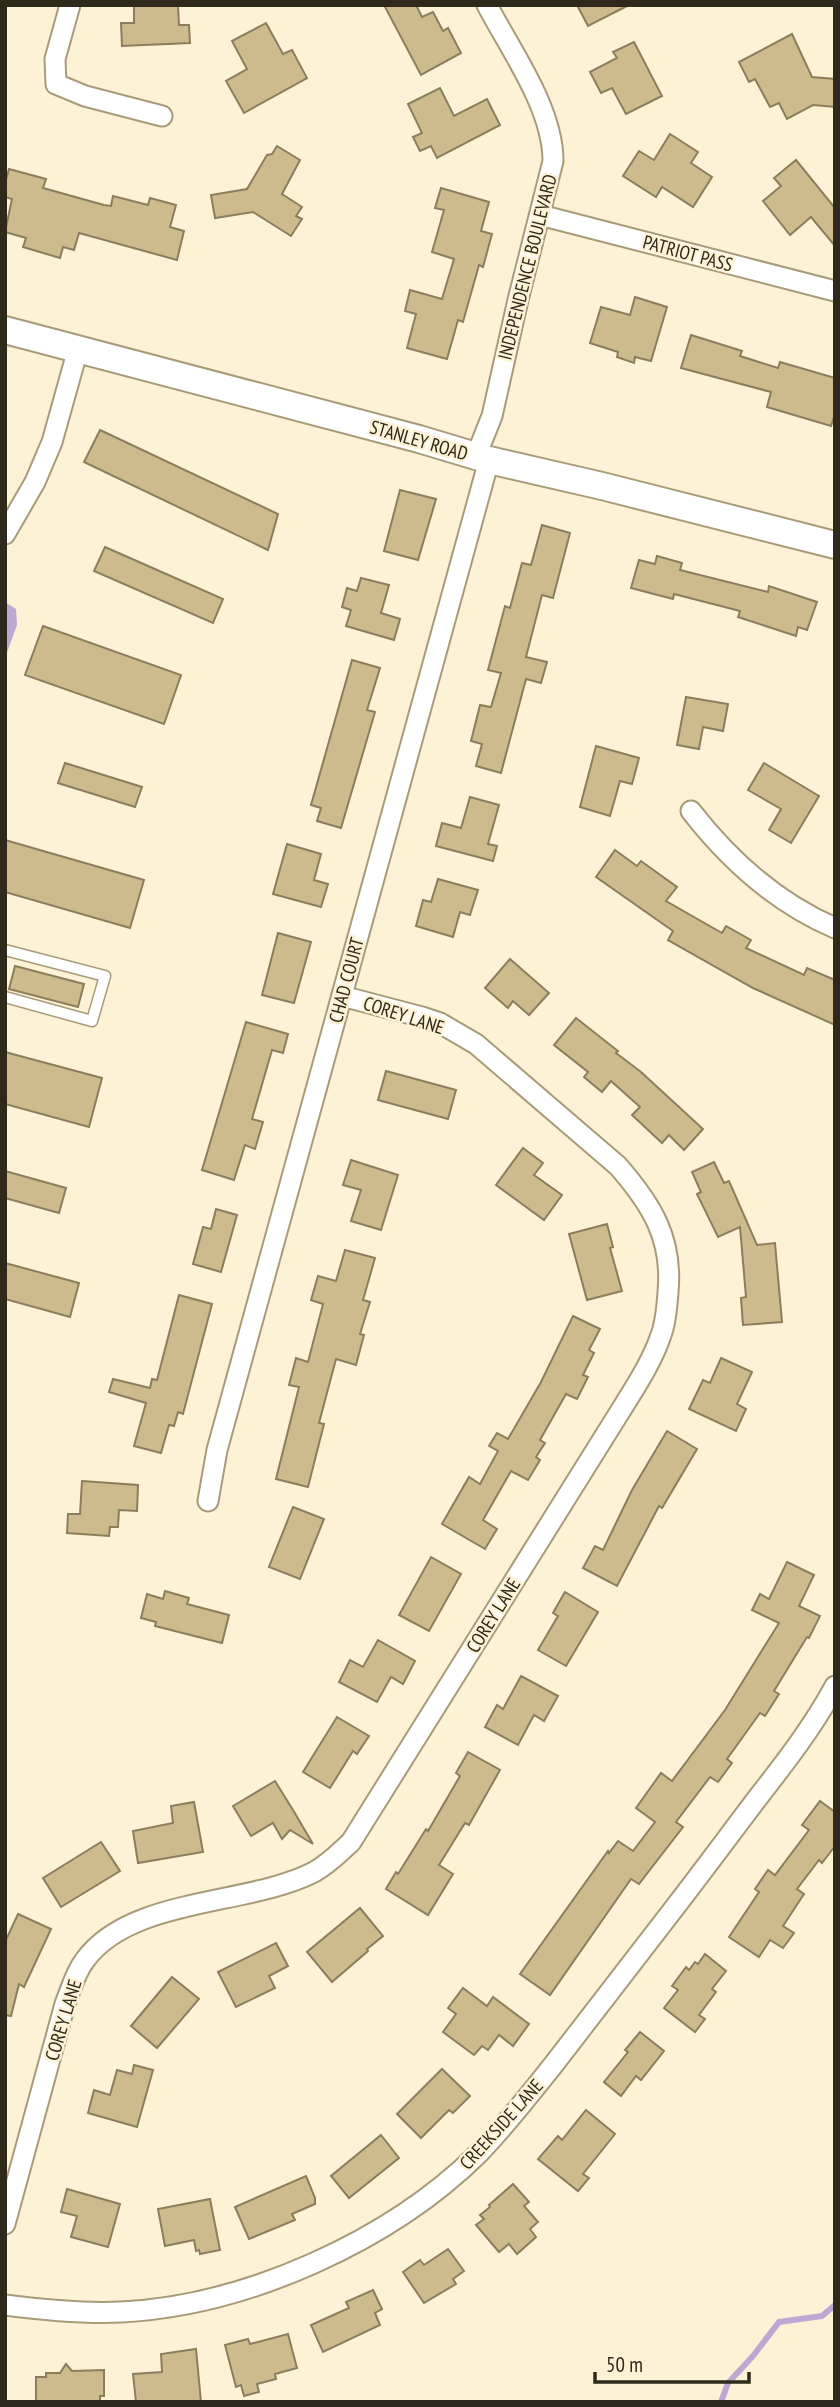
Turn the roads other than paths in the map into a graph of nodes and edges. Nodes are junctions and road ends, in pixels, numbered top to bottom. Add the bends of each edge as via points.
1 (70, 5) edge
2 (487, 5) edge
3 (162, 116) dead end
4 (540, 215) junction
5 (835, 291) edge
6 (5, 330) edge
7 (78, 349) junction
8 (483, 458) junction
9 (5, 534) edge
10 (835, 545) edge
11 (691, 811) dead end
12 (835, 928) edge
13 (5, 950) edge
14 (342, 996) junction
15 (5, 997) edge
16 (208, 1501) dead end
17 (835, 1686) edge
18 (5, 2224) edge
19 (5, 2305) edge

1 - 3 street via 55,59 55,84
2 - 4 street, INDEPENDENCE BOULEVARD via 549,126 553,161
4 - 5 street, PATRIOT PASS
4 - 8 street, INDEPENDENCE BOULEVARD
6 - 7 street, STANLEY ROAD
7 - 8 street, STANLEY ROAD
7 - 9 street via 52,442
8 - 10 street, STANLEY ROAD
8 - 14 street, CHAD COURT
11 - 12 street via 710,836 758,881
13 - 15 lane via 105,976 92,1021
14 - 16 street, CHAD COURT via 217,1450
14 - 18 street, COREY LANE via 440,1023 476,1044 618,1166 651,1209 668,1252 670,1277 662,1334 626,1402 351,1842 331,1862 292,1882 122,1928 86,1959 65,2004
17 - 19 street, CREEKSIDE LANE via 786,1762 508,2122 423,2201 325,2257 211,2298 123,2312

